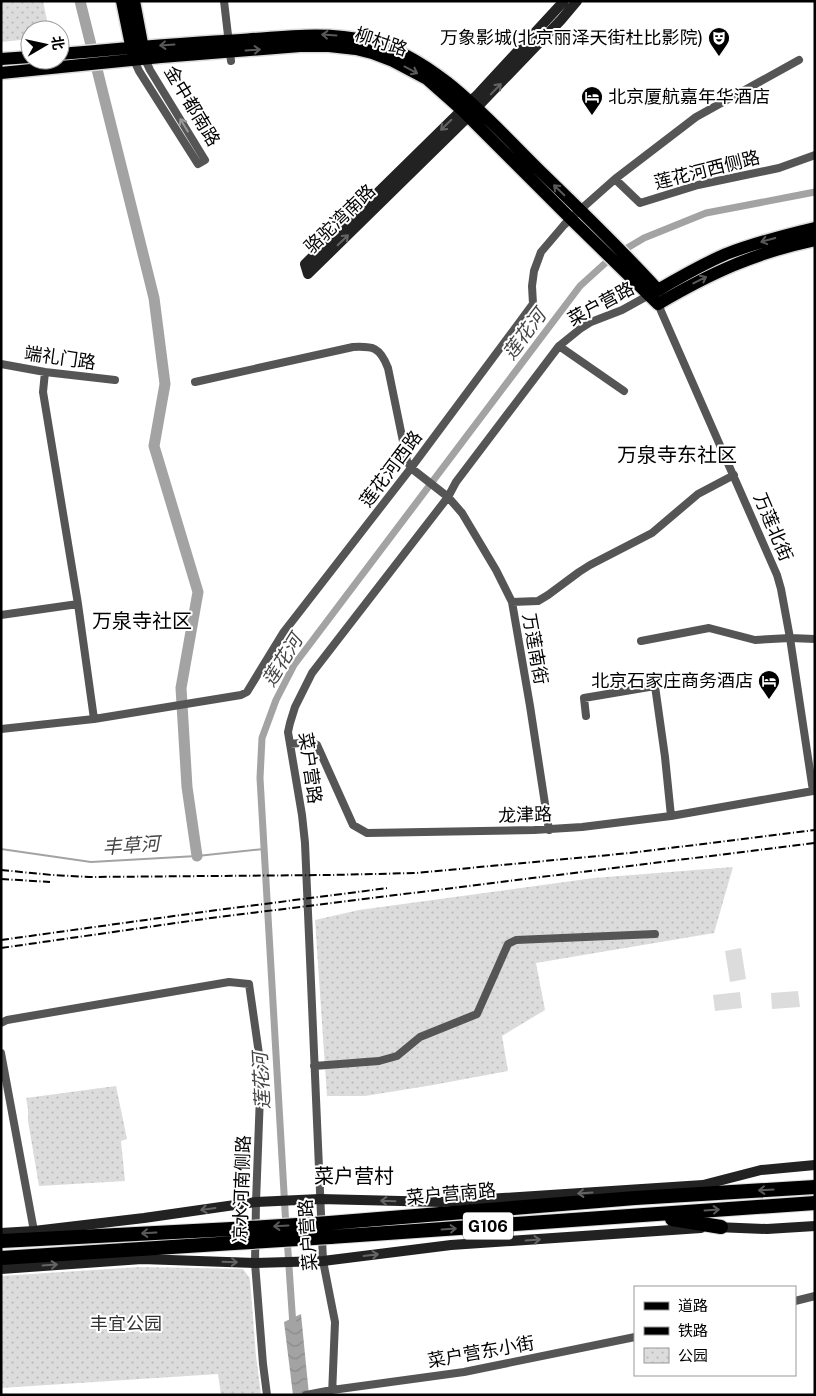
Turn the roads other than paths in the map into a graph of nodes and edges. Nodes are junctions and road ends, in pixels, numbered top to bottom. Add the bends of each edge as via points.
1 (122, 1) edge
2 (134, 1) edge
3 (224, 1) edge
4 (564, 1) edge
5 (577, 1) edge
6 (230, 51) junction
7 (139, 53) junction
8 (70, 57) edge
9 (20, 58) edge
10 (1, 59) edge
11 (76, 59) junction
12 (799, 60) dead end
13 (1, 73) edge
14 (469, 109) junction
15 (815, 155) edge
16 (614, 179) junction
17 (580, 210) junction
18 (571, 219) junction
19 (815, 228) edge
20 (601, 240) junction
21 (815, 240) edge
22 (655, 297) junction
23 (559, 346) junction
24 (1, 364) edge
25 (45, 372) junction
26 (115, 380) dead end
27 (195, 382) dead end
28 (624, 391) dead end
29 (411, 468) junction
30 (734, 475) junction
31 (445, 495) junction
32 (512, 602) junction
33 (78, 604) junction
34 (1, 615) edge
35 (790, 638) junction
36 (815, 639) edge
37 (641, 641) dead end
38 (586, 716) dead end
39 (94, 719) junction
40 (1, 729) edge
41 (290, 744) junction
42 (813, 791) joint
43 (671, 816) junction
44 (549, 830) junction
45 (655, 934) dead end
46 (1, 1023) edge
47 (1, 1053) edge
48 (314, 1066) junction
49 (815, 1165) edge
50 (703, 1185) junction
51 (815, 1187) edge
52 (635, 1198) junction
53 (320, 1199) junction
54 (256, 1202) junction
55 (815, 1203) edge
56 (792, 1204) junction
57 (815, 1208) edge
58 (646, 1216) junction
59 (815, 1226) edge
60 (720, 1227) junction
61 (34, 1232) junction
62 (1, 1233) edge
63 (1, 1241) edge
64 (1, 1258) edge
65 (322, 1261) junction
66 (255, 1263) junction
67 (1, 1269) edge
68 (815, 1296) edge
69 (796, 1301) edge
70 (634, 1337) edge
71 (332, 1392) edge
72 (267, 1395) edge
73 (306, 1395) edge

1 - 7 main road, 金中都南路
2 - 7 main road, 金中都南路
3 - 6 street
4 - 14 street, 骆驼湾南路
14 -> 5 street, 骆驼湾南路
6 - 7 main road, 柳村路
6 - 14 main road, 柳村路 via 318,46 372,53 427,79
7 -> 7 street, 金中都南路 via 140,71 198,164 205,160
7 - 11 main road, 柳村路
8 - 11 main road, 柳村路
9 - 10 main road
11 - 13 main road, 柳村路
12 - 16 street, 莲花河西路 via 696,118
14 -> 14 street, 骆驼湾南路 via 304,264 308,274
17 -> 14 main road, 柳村路
14 - 18 main road, 柳村路
15 - 16 street, 莲花河西侧路 via 780,168 698,185 640,203
16 - 17 street, 莲花河西路
17 - 18 street, 莲花河西路
17 - 20 main road, 柳村路
18 - 20 main road, 柳村路
18 - 29 street, 莲花河西路 via 538,258 532,286 534,304
19 -> 22 main road via 725,255 694,270
20 - 22 main road, 柳村路
22 -> 21 main road via 774,250
22 - 23 street, 菜户营路 via 592,322
22 - 30 street, 万莲北街
23 - 28 street
23 - 31 street, 菜户营路
24 - 25 street, 端礼门路
25 - 26 street, 端礼门路
25 - 33 street via 43,392
27 - 29 street via 353,346 375,348 384,357 388,368 404,450
29 - 31 street, 万莲南街
29 - 39 street, 莲花河西路 via 283,633 247,692
30 - 32 street via 698,494 652,533 590,565 538,601
30 - 35 street, 万莲北街 via 782,589
31 - 32 street, 万莲南街 via 462,513
31 - 41 street, 菜户营路 via 312,673 290,723
32 - 44 street, 万莲南街
33 - 34 street
33 - 39 street
35 - 36 street
35 - 37 street via 755,640 709,628
35 - 42 street, 万莲北街
38 - 43 street via 584,698 655,686
39 - 40 street, 莲花河西路
41 - 44 street, 龙津路 via 310,742 317,745 353,825 367,833
41 - 48 street, 菜户营路 via 305,843
42 - 43 street, 龙津路
43 - 44 street, 龙津路
45 - 48 street via 516,940 508,944 477,1014 420,1037 397,1056 379,1061
46 - 54 street, 凉水河南侧路 via 229,982 249,984 261,1068
47 - 61 street
48 - 53 street, 菜户营路
49 - 50 street, 菜户营南路 via 761,1170
50 - 52 highway
50 -> 53 street, 菜户营南路 via 441,1202
51 -> 52 highway, 菜户营南路 / G106
52 -> 63 highway, 菜户营南路 / G106, bridge via 329,1223
53 - 54 street, 菜户营南路
53 - 65 street, 菜户营路
54 -> 61 street
54 - 66 street, 凉水河南侧路
55 - 56 highway, G106
56 - 57 highway
58 -> 56 highway, 菜户营南路 / G106
58 - 60 highway
64 -> 58 highway, 菜户营南路 / G106, bridge
59 - 60 street
65 -> 60 street via 451,1245
61 - 62 street
65 - 66 street
65 - 71 street, 菜户营路 via 335,1322
67 -> 66 street via 142,1258
66 - 72 street, 凉水河南侧路
68 - 69 street
70 - 71 street, 菜户营东小街 via 464,1372
71 - 73 street, 菜户营东小街

